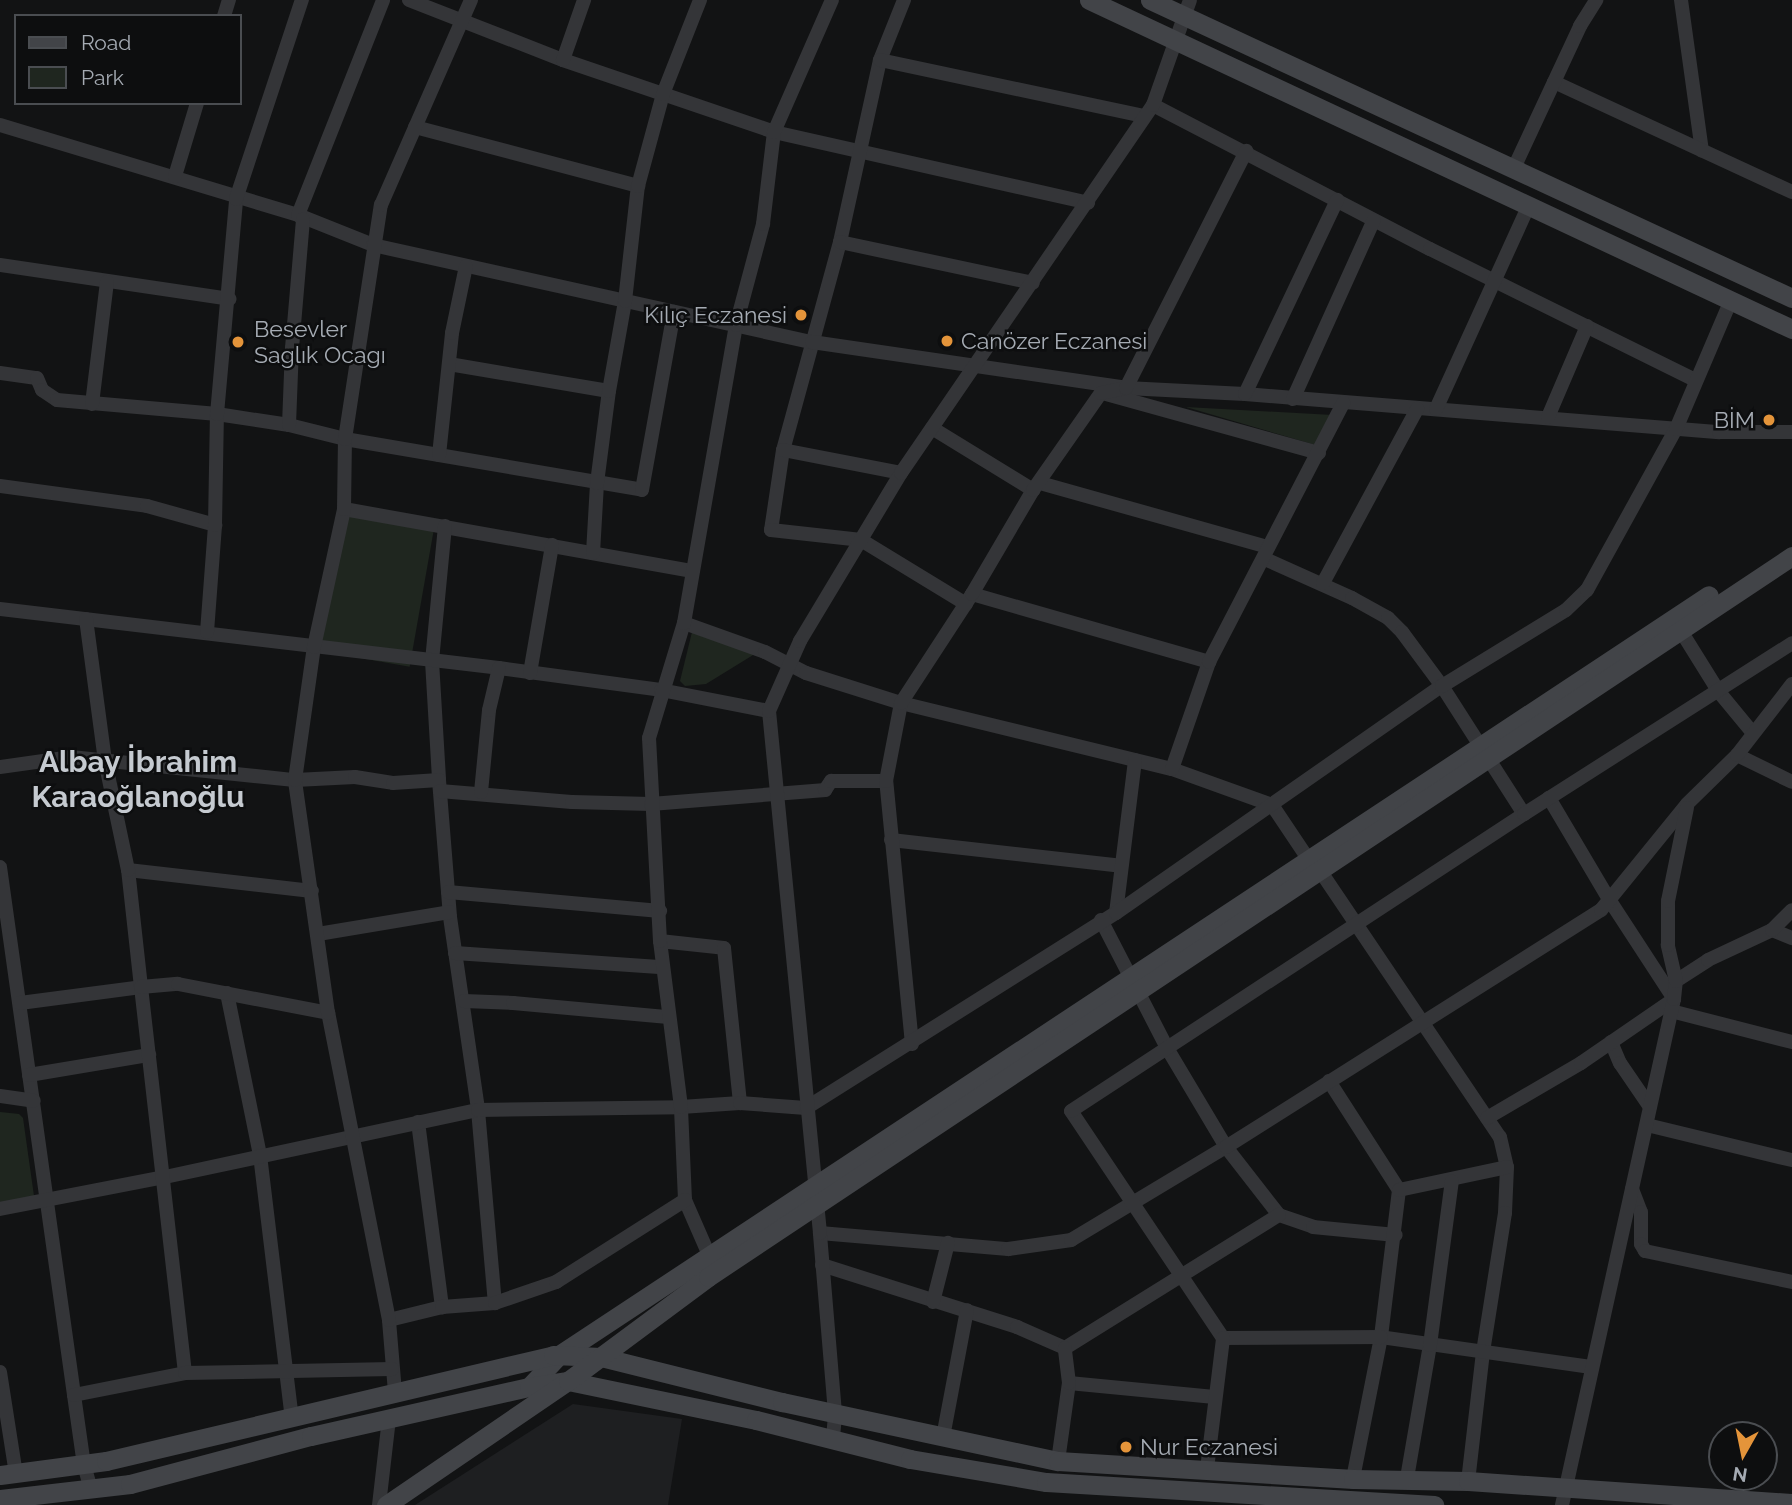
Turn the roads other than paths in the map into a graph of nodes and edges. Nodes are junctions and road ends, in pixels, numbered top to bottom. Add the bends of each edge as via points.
1 (302, 0) edge
2 (383, 0) edge
3 (409, 0) edge
4 (471, 0) edge
5 (584, 0) edge
6 (700, 0) edge
7 (832, 0) edge
8 (904, 0) edge
9 (1089, 0) edge
10 (1150, 0) edge
11 (1596, 0) edge
12 (1681, 0) edge
13 (1188, 8) edge
14 (461, 21) junction
15 (1175, 40) junction
16 (563, 60) junction
17 (880, 61) junction
18 (1554, 82) junction
19 (663, 94) junction
20 (196, 105) edge
21 (1153, 105) junction
22 (1143, 117) junction
23 (0, 126) edge
24 (415, 127) junction
25 (774, 132) junction
26 (1702, 150) junction
27 (862, 151) junction
28 (1247, 151) junction
29 (1514, 170) junction
30 (174, 176) junction
31 (638, 186) junction
32 (1792, 192) edge
33 (236, 199) junction
34 (1337, 200) junction
35 (1088, 203) junction
36 (1529, 205) junction
37 (300, 217) junction
38 (1374, 220) junction
39 (840, 242) junction
40 (373, 245) junction
41 (0, 265) edge
42 (466, 266) junction
43 (1493, 279) junction
44 (107, 282) junction
45 (1033, 283) junction
46 (1792, 298) edge
47 (229, 299) junction
48 (1731, 300) junction
49 (625, 301) junction
50 (674, 312) junction
51 (736, 325) junction
52 (1587, 326) junction
53 (1791, 326) edge
54 (812, 342) junction
55 (449, 364) junction
56 (974, 367) junction
57 (0, 373) edge
58 (1695, 380) junction
59 (1126, 388) junction
60 (609, 391) junction
61 (1101, 393) junction
62 (1245, 394) junction
63 (1293, 400) junction
64 (1343, 403) junction
65 (92, 404) junction
66 (1417, 409) junction
67 (1436, 409) junction
68 (217, 414) junction
69 (1548, 417) junction
70 (289, 425) junction
71 (932, 428) junction
72 (1676, 429) junction
73 (1791, 430) edge
74 (345, 439) junction
75 (783, 450) junction
76 (1319, 453) junction
77 (439, 455) junction
78 (901, 473) junction
79 (597, 483) junction
80 (0, 485) edge
81 (1036, 487) junction
82 (344, 509) junction
83 (215, 526) junction
84 (445, 526) junction
85 (861, 540) junction
86 (1792, 541) edge
87 (552, 545) junction
88 (593, 553) junction
89 (1267, 553) junction
90 (1792, 556) edge
91 (693, 571) junction
92 (1323, 583) junction
93 (969, 599) junction
94 (0, 609) edge
95 (86, 620) junction
96 (684, 623) junction
97 (1677, 625) junction
98 (206, 632) junction
99 (1792, 643) edge
100 (314, 647) junction
101 (432, 660) junction
102 (789, 662) junction
103 (1209, 662) junction
104 (499, 668) junction
105 (530, 673) junction
106 (1792, 684) edge
107 (1442, 686) junction
108 (662, 691) junction
109 (1719, 692) junction
110 (901, 703) junction
111 (769, 711) junction
112 (1752, 732) junction
113 (1483, 753) junction
114 (1737, 755) junction
115 (1135, 760) junction
116 (105, 761) junction
117 (0, 767) edge
118 (1171, 769) junction
119 (295, 780) junction
120 (886, 781) junction
121 (1792, 782) edge
122 (439, 785) junction
123 (481, 792) junction
124 (778, 792) junction
125 (1549, 798) junction
126 (651, 804) junction
127 (1687, 804) junction
128 (1272, 805) junction
129 (1524, 814) junction
130 (891, 840) junction
131 (1121, 866) junction
132 (1315, 866) junction
133 (0, 867) edge
134 (128, 870) junction
135 (312, 891) junction
136 (448, 892) junction
137 (1610, 901) junction
138 (1792, 910) edge
139 (660, 911) junction
140 (449, 912) junction
141 (1116, 913) junction
142 (1101, 920) junction
143 (1357, 926) junction
144 (1772, 930) junction
145 (318, 934) junction
146 (1792, 938) edge
147 (660, 941) junction
148 (455, 953) junction
149 (663, 967) junction
150 (1676, 981) junction
151 (1134, 983) junction
152 (141, 987) junction
153 (227, 993) junction
154 (464, 1002) junction
155 (20, 1003) junction
156 (1672, 1005) junction
157 (327, 1013) junction
158 (668, 1017) junction
159 (1422, 1024) junction
160 (1611, 1042) junction
161 (1792, 1042) edge
162 (912, 1044) junction
163 (1167, 1048) junction
164 (149, 1055) junction
165 (29, 1075) junction
166 (1329, 1081) junction
167 (0, 1096) edge
168 (34, 1101) junction
169 (740, 1103) junction
170 (681, 1107) junction
171 (1650, 1107) junction
172 (806, 1108) junction
173 (478, 1110) junction
174 (1488, 1118) junction
175 (418, 1122) junction
176 (1647, 1125) junction
177 (352, 1136) junction
178 (1226, 1147) junction
179 (260, 1155) junction
180 (1792, 1160) edge
181 (1507, 1167) junction
182 (165, 1177) junction
183 (1452, 1181) junction
184 (815, 1185) junction
185 (1632, 1189) junction
186 (1399, 1190) junction
187 (685, 1200) junction
188 (49, 1201) junction
189 (1131, 1204) junction
190 (816, 1207) junction
191 (0, 1209) edge
192 (1279, 1215) junction
193 (820, 1233) junction
194 (1395, 1235) junction
195 (948, 1243) junction
196 (709, 1255) junction
197 (822, 1265) junction
198 (1180, 1276) junction
199 (1792, 1282) edge
200 (933, 1302) junction
201 (495, 1303) junction
202 (442, 1307) junction
203 (967, 1310) junction
204 (389, 1320) junction
205 (1381, 1337) junction
206 (1223, 1338) junction
207 (1430, 1345) junction
208 (1065, 1348) junction
209 (1483, 1352) junction
210 (559, 1355) junction
211 (601, 1357) junction
212 (1591, 1367) junction
213 (392, 1369) junction
214 (286, 1370) junction
215 (0, 1372) edge
216 (186, 1373) junction
217 (568, 1381) junction
218 (1069, 1383) junction
219 (528, 1387) junction
220 (395, 1392) junction
221 (74, 1395) junction
222 (1214, 1397) junction
223 (835, 1413) junction
224 (292, 1418) junction
225 (389, 1419) junction
226 (943, 1437) junction
227 (833, 1438) junction
228 (1058, 1461) junction
229 (84, 1465) junction
230 (1207, 1469) junction
231 (8, 1474) edge
232 (1407, 1478) junction
233 (1353, 1479) junction
234 (1468, 1481) junction
235 (91, 1490) junction
236 (1563, 1497) edge
237 (0, 1499) edge
238 (1792, 1503) edge
239 (379, 1505) edge
240 (386, 1505) edge
241 (1434, 1505) edge

1 - 33 street
2 - 37 street
3 - 14 street
4 - 14 street
5 - 16 street
6 - 19 street
7 - 25 street
8 - 17 street
9 - 15 street
10 - 13 street
11 - 18 street
12 - 26 street
13 - 15 street
13 - 29 street
14 - 16 street
14 - 24 street
15 - 21 street
15 - 36 street
16 - 19 street
17 - 22 street
17 - 27 street
18 - 26 street
18 - 29 street
19 - 25 street
19 - 31 street
20 - 30 street
21 - 22 street
21 - 28 street
22 - 35 street
23 - 30 street
24 - 31 street
24 - 40 street via 381,205
25 - 27 street
25 - 51 street via 763,224
26 - 32 street
27 - 35 street
27 - 39 street
28 - 34 street
28 - 59 street
29 - 46 street
30 - 33 street
31 - 49 street
33 - 37 street
33 - 47 street
34 - 38 street
34 - 62 street
35 - 45 street
36 - 43 street
36 - 48 street
37 - 40 street
37 - 70 street
38 - 43 street
38 - 63 street
39 - 45 street
39 - 54 street
40 - 42 street
40 - 74 street
41 - 44 street
42 - 49 street
42 - 55 street
43 - 52 street
43 - 67 street
44 - 47 street
44 - 65 street
45 - 56 street
47 - 68 street
48 - 53 street
48 - 58 street
49 - 50 street
49 - 60 street
50 - 51 street
50 - 79 street via 642,490
51 - 54 street
51 - 91 street
52 - 58 street
52 - 69 street
54 - 56 street
54 - 75 street
55 - 60 street
55 - 77 street
56 - 59 street
56 - 71 street
57 - 65 street via 37,378 42,390 57,400
58 - 72 street
59 - 61 street
59 - 62 street
60 - 79 street
61 - 76 street
61 - 81 street
62 - 63 street
63 - 64 street
64 - 66 street
64 - 76 street
65 - 68 street
66 - 67 street
66 - 92 street
67 - 69 street
68 - 70 street
68 - 83 street
69 - 72 street
70 - 74 street
71 - 78 street
71 - 81 street
72 - 73 street
72 - 107 street via 1587,590 1566,610
74 - 77 street
74 - 82 street
75 - 78 street
75 - 85 street via 771,530
76 - 89 street
77 - 79 street
78 - 85 street
79 - 88 street
80 - 83 street via 147,506
81 - 89 street
81 - 93 street
82 - 84 street
82 - 100 street
83 - 98 street
84 - 87 street
84 - 101 street
85 - 93 street
85 - 102 street
86 - 97 street
87 - 88 street
87 - 105 street
88 - 91 street
89 - 92 street
89 - 103 street
90 - 97 street
91 - 96 street
92 - 107 street via 1388,618
93 - 103 street
93 - 110 street
94 - 95 street
95 - 98 street
95 - 116 street
96 - 102 street
96 - 108 street
97 - 109 street
97 - 113 street
98 - 100 street
99 - 109 street
100 - 101 street
100 - 119 street
101 - 104 street
101 - 122 street
102 - 110 street via 806,673
102 - 111 street
103 - 118 street
104 - 105 street
104 - 123 street via 489,710
105 - 108 street
106 - 112 street
107 - 113 street
107 - 128 street
108 - 111 street
108 - 126 street via 649,738
109 - 112 street
109 - 125 street
110 - 115 street
110 - 120 street
111 - 124 street
112 - 114 street
113 - 129 street
113 - 132 street
114 - 121 street
114 - 127 street
115 - 118 street
115 - 131 street
116 - 117 street via 71,758
116 - 119 street
116 - 134 street
118 - 128 street
119 - 122 street via 355,777
119 - 135 street
120 - 124 street via 831,781 825,790
120 - 130 street
122 - 123 street
122 - 136 street
123 - 126 street via 572,802
124 - 126 street
124 - 172 street
125 - 129 street
125 - 137 street
126 - 139 street
127 - 137 street
127 - 150 street via 1668,901 1668,946
128 - 132 street
128 - 141 street
129 - 143 street
130 - 131 street
130 - 162 street
131 - 141 street
132 - 143 street
132 - 151 street
133 - 155 street
134 - 135 street
134 - 152 street
135 - 145 street
136 - 139 street
136 - 140 street
137 - 156 street
137 - 159 street
138 - 144 street
139 - 147 street
140 - 145 street
140 - 148 street
141 - 142 street
142 - 151 street
142 - 162 street
143 - 159 street
143 - 163 street
144 - 146 street
144 - 150 street via 1708,960
145 - 157 street
147 - 149 street
147 - 169 street via 724,948
148 - 149 street
148 - 154 street
149 - 158 street
150 - 156 street
151 - 163 street
151 - 184 street
151 - 190 street
152 - 153 street via 178,985
152 - 155 street
152 - 164 street
153 - 157 street
153 - 179 street
154 - 158 street
154 - 173 street
155 - 165 street
156 - 160 street
156 - 161 street
156 - 171 street
157 - 177 street
158 - 170 street
159 - 166 street
159 - 174 street
160 - 171 street
160 - 174 street
162 - 172 street
163 - 178 street
163 - 189 street via 1070,1111
164 - 165 street
164 - 182 street
165 - 168 street
166 - 178 street
166 - 186 street
167 - 168 street
168 - 188 street
169 - 170 street
169 - 172 street
170 - 173 street
170 - 187 street
171 - 176 street
172 - 184 street
173 - 175 street
173 - 201 street
174 - 181 street via 1500,1137
175 - 177 street
175 - 202 street
176 - 180 street
176 - 185 street
177 - 179 street
177 - 204 street
178 - 189 street
178 - 192 street
179 - 182 street
179 - 214 street
181 - 183 street
181 - 209 street via 1506,1213
182 - 188 street
182 - 216 street
183 - 186 street
183 - 207 street
184 - 190 street
184 - 196 street
185 - 199 street via 1641,1212 1645,1251
185 - 212 street
186 - 194 street
187 - 196 street
187 - 201 street via 556,1282
188 - 191 street
188 - 221 street
189 - 195 street via 1072,1240 1008,1249
189 - 198 street
190 - 193 street
190 - 211 street via 708,1277
192 - 194 street via 1313,1227
192 - 198 street
193 - 195 street
193 - 197 street
194 - 205 street
195 - 200 street
196 - 210 street
197 - 200 street
197 - 223 street
198 - 206 street
198 - 208 street
200 - 203 street
201 - 202 street
202 - 204 street
203 - 208 street
203 - 226 street
204 - 213 street
205 - 206 street
205 - 207 street
205 - 233 street
206 - 222 street
207 - 209 street
207 - 232 street
208 - 218 street
209 - 212 street
209 - 234 street
210 - 211 street
210 - 219 street
210 - 220 street
211 - 217 street
211 - 223 street
212 - 236 street
213 - 214 street
213 - 220 street
214 - 216 street
214 - 224 street
215 - 231 street
216 - 221 street
217 - 219 street
217 - 227 street
217 - 240 street
218 - 222 street
218 - 228 street
219 - 225 street
220 - 224 street
221 - 229 street
222 - 230 street
223 - 226 street
223 - 227 street
224 - 229 street
225 - 235 street
225 - 239 street
226 - 228 street
227 - 241 street via 910,1459 1046,1482
228 - 230 street
229 - 231 street
229 - 235 street
230 - 233 street
232 - 233 street
232 - 234 street
234 - 236 street
235 - 237 street
236 - 238 street

